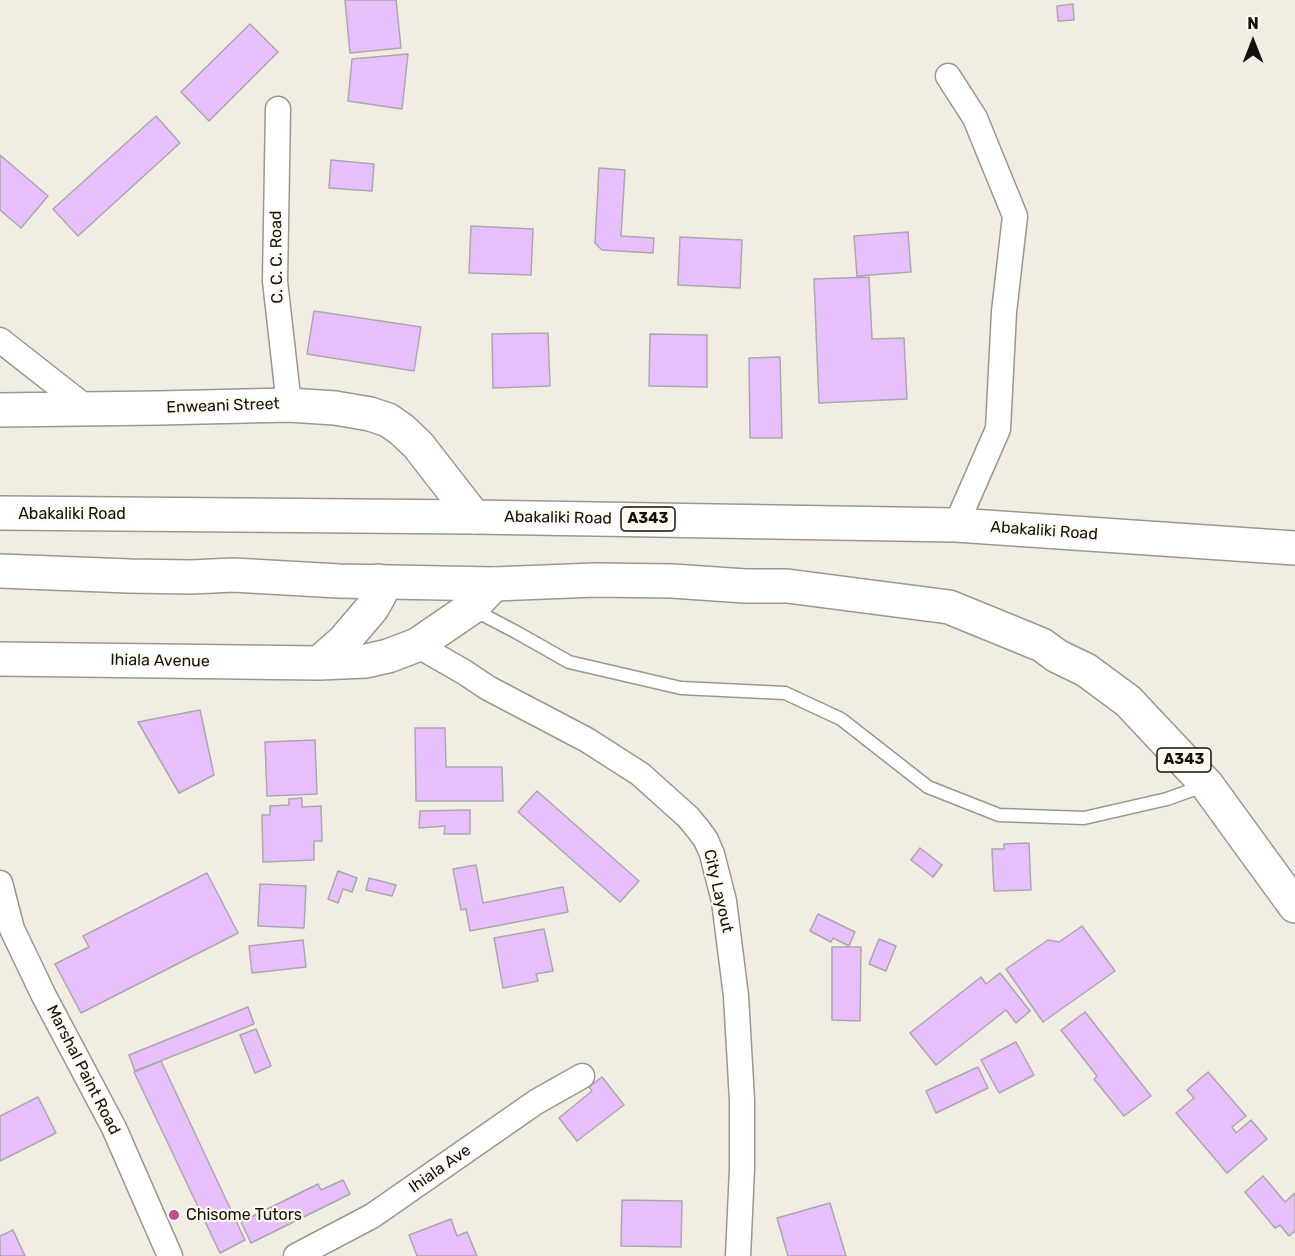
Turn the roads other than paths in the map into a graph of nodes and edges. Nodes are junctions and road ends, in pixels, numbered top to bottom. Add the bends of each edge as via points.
1 (948, 76) dead end
2 (278, 109) dead end
3 (0, 340) edge
4 (289, 405) junction
5 (88, 409) junction
6 (0, 410) edge
7 (442, 477) junction
8 (0, 513) edge
9 (419, 517) junction
10 (474, 517) junction
11 (956, 525) junction
12 (1295, 548) edge
13 (0, 571) edge
14 (378, 581) junction
15 (494, 584) junction
16 (471, 608) junction
17 (417, 645) junction
18 (0, 659) edge
19 (319, 663) junction
20 (1207, 785) junction
21 (0, 883) edge
22 (1295, 906) edge
23 (6, 932) edge
24 (582, 1076) dead end
25 (170, 1256) edge
26 (296, 1256) edge
27 (738, 1256) edge

1 - 11 street via 975,118 1015,216 1004,312 998,429
2 - 4 street, C. C. C. Road via 275,281
3 - 5 street
4 - 5 main road, Enweani Street
4 - 7 main road, Enweani Street via 335,408 388,420 418,445
5 - 6 main road, Enweani Street
7 - 9 main road
7 - 10 main road, Enweani Street
8 - 9 main road, Abakaliki Road / A343
9 - 10 main road, Abakaliki Road / A343
10 - 11 main road, Abakaliki Road / A343
11 - 12 main road, Abakaliki Road / A343
13 - 14 main road, A343
14 - 15 main road, A343
14 - 19 main road via 380,594 372,608
15 - 16 main road, Ihiala Avenue
15 - 20 main road, A343 via 672,581 798,588 949,607 1042,645 1086,670 1128,701
16 - 17 main road, Ihiala Avenue
16 - 20 lane via 569,662 681,688 785,693 841,719 927,787 999,814 1084,818 1167,799
17 - 19 main road, Ihiala Avenue via 366,661
17 - 27 street, City Layout via 640,774 688,817 706,840 723,901 736,996 742,1100
18 - 19 main road, Ihiala Avenue
20 - 22 main road, A343
21 - 23 street, Marshal Paint Road
23 - 25 street, Marshal Paint Road via 114,1128
24 - 26 street, Ihiala Ave via 536,1102 372,1216

